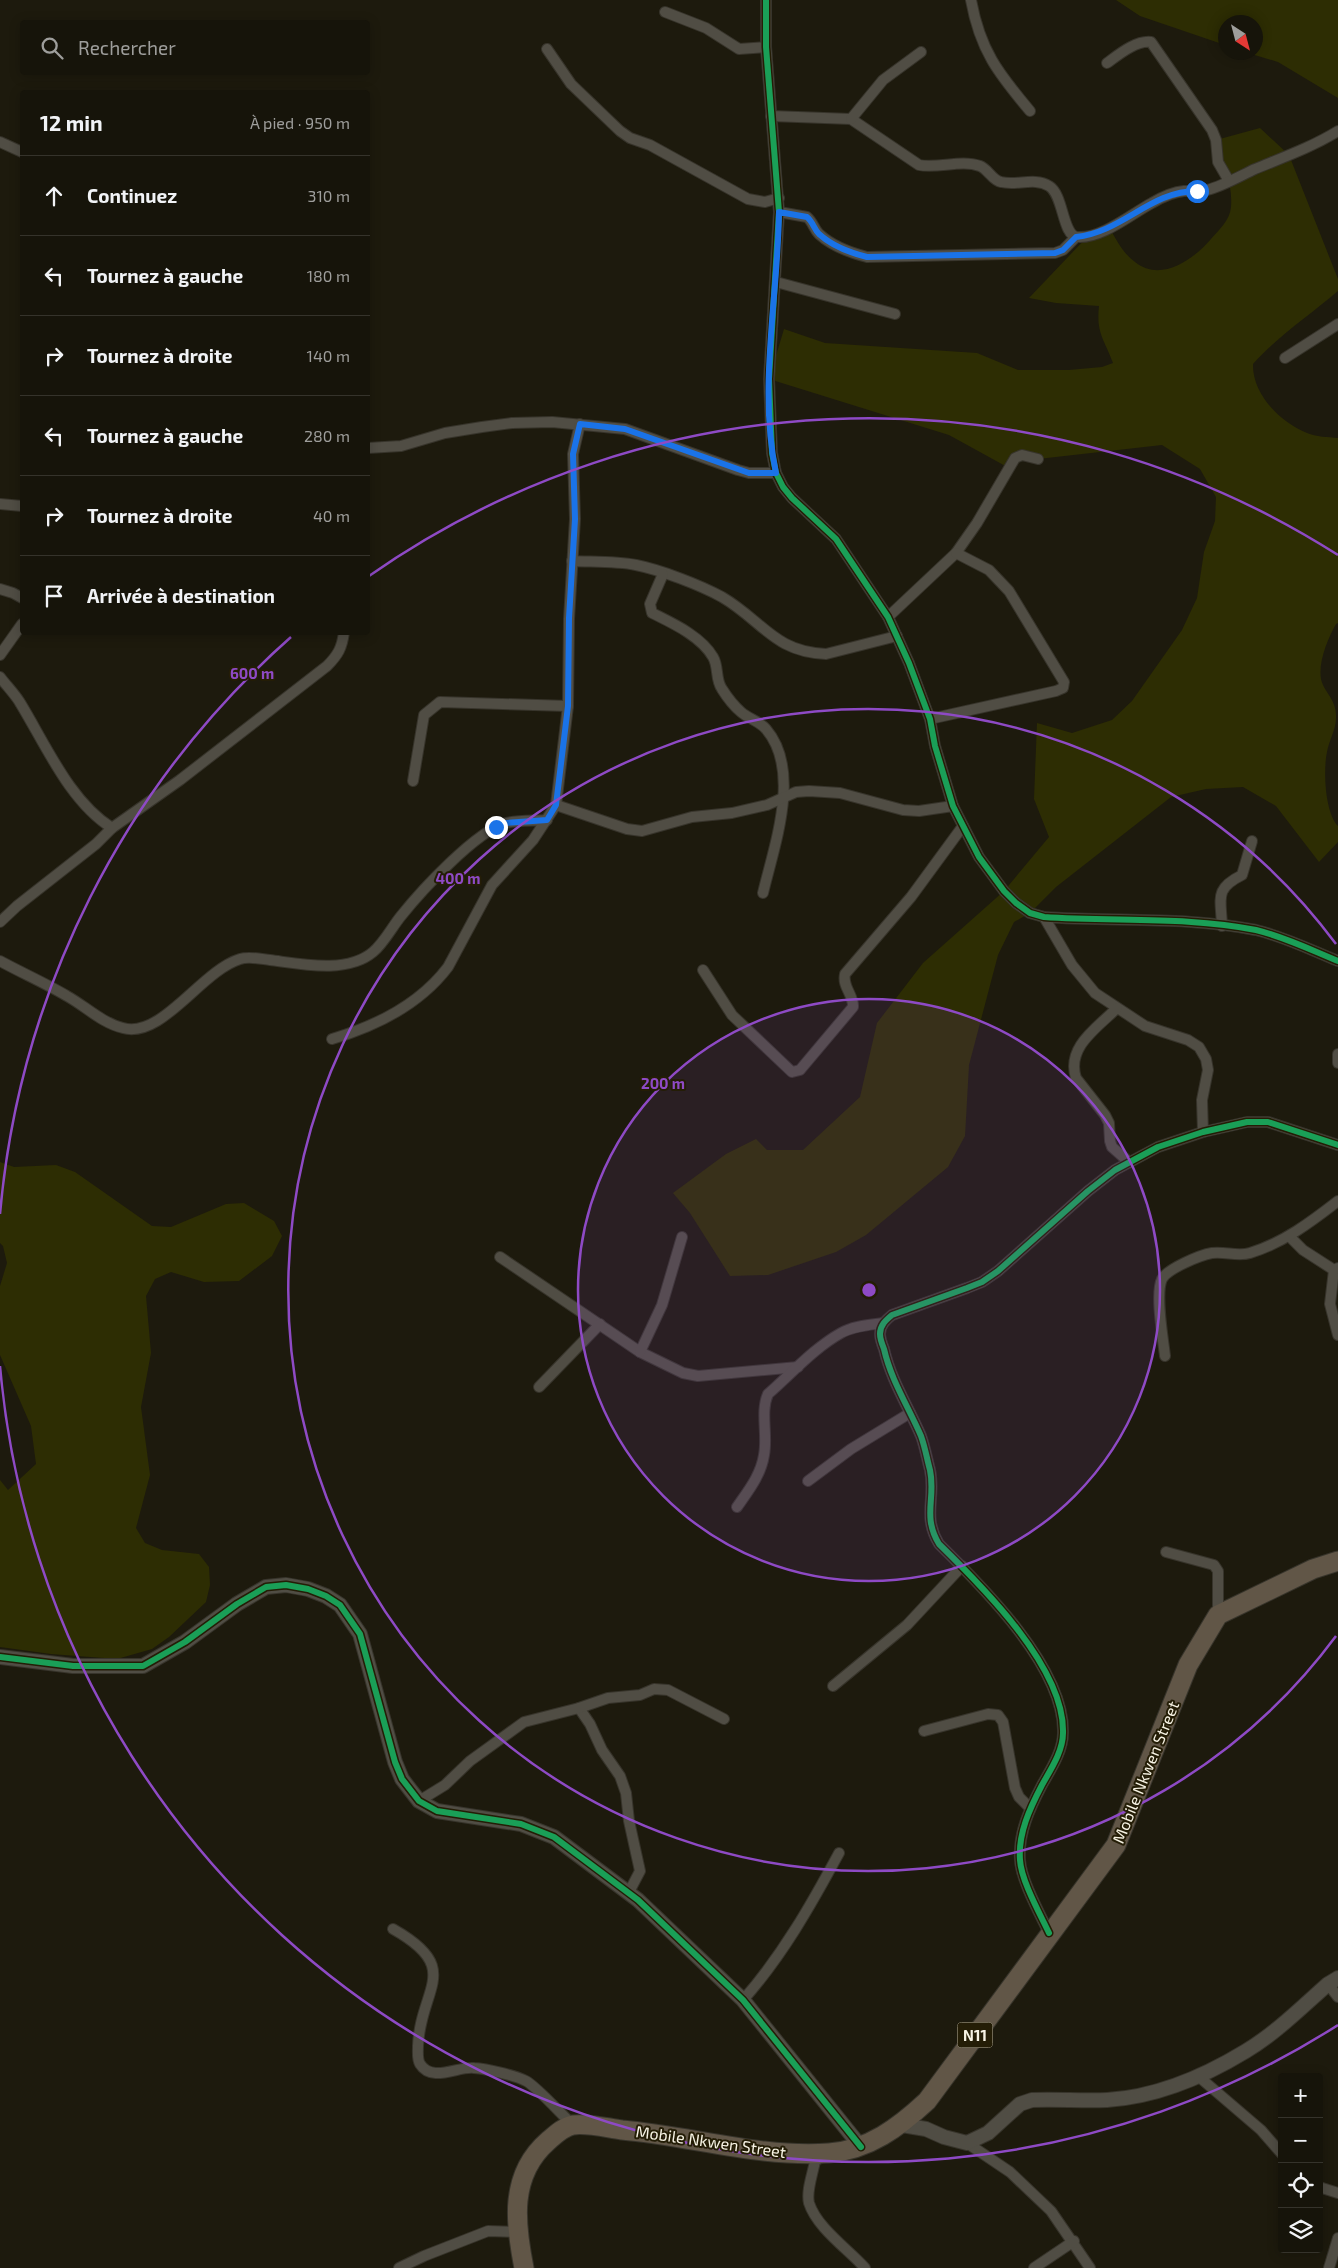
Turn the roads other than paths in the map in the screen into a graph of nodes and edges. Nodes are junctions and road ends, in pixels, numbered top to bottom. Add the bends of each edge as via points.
1 (766, 0) edge
2 (971, 0) edge
3 (665, 12) dead end
4 (766, 47) junction
5 (547, 49) dead end
6 (921, 52) dead end
7 (1107, 63) dead end
8 (1030, 111) dead end
9 (771, 116) junction
10 (851, 119) junction
11 (1338, 131) edge
12 (0, 142) edge
13 (20, 151) edge
14 (1229, 181) junction
15 (779, 198) junction
16 (779, 212) junction
17 (1076, 237) junction
18 (776, 282) junction
19 (895, 314) dead end
20 (1338, 324) edge
21 (1285, 358) dead end
22 (580, 424) junction
23 (370, 448) edge
24 (1038, 459) dead end
25 (776, 473) junction
26 (0, 504) edge
27 (20, 506) edge
28 (956, 553) junction
29 (572, 561) junction
30 (663, 574) junction
31 (0, 589) edge
32 (20, 597) edge
33 (888, 616) junction
34 (20, 627) edge
35 (344, 635) edge
36 (896, 636) junction
37 (0, 655) edge
38 (1, 682) edge
39 (568, 706) junction
40 (930, 719) junction
41 (413, 780) dead end
42 (784, 797) junction
43 (556, 805) junction
44 (953, 806) junction
45 (547, 820) junction
46 (963, 826) junction
47 (112, 828) junction
48 (1252, 841) dead end
49 (763, 893) dead end
50 (1044, 917) junction
51 (0, 922) edge
52 (1222, 926) junction
53 (0, 961) edge
54 (1338, 961) edge
55 (703, 970) dead end
56 (1117, 1008) junction
57 (332, 1039) dead end
58 (1338, 1054) edge
59 (1338, 1063) edge
60 (1203, 1132) junction
61 (1338, 1145) edge
62 (1129, 1162) junction
63 (1338, 1201) edge
64 (682, 1237) dead end
65 (1290, 1237) junction
66 (500, 1257) dead end
67 (1336, 1269) edge
68 (883, 1323) junction
69 (600, 1324) junction
70 (1338, 1335) edge
71 (640, 1352) junction
72 (1165, 1356) dead end
73 (798, 1367) junction
74 (539, 1387) dead end
75 (910, 1413) junction
76 (808, 1481) dead end
77 (737, 1507) dead end
78 (1166, 1552) dead end
79 (1337, 1563) edge
80 (962, 1566) junction
81 (1218, 1616) junction
82 (0, 1657) edge
83 (833, 1686) dead end
84 (579, 1708) junction
85 (724, 1719) dead end
86 (924, 1731) dead end
87 (419, 1801) junction
88 (1030, 1808) junction
89 (839, 1853) dead end
90 (628, 1892) junction
91 (393, 1929) dead end
92 (1049, 1934) junction
93 (1333, 1981) edge
94 (1338, 1997) edge
95 (743, 2000) junction
96 (1198, 2076) junction
97 (902, 2124) junction
98 (573, 2126) junction
99 (967, 2143) junction
100 (861, 2147) junction
101 (1278, 2149) edge
102 (830, 2153) junction
103 (1323, 2187) edge
104 (1338, 2193) edge
105 (517, 2232) junction
106 (1338, 2238) edge
107 (1074, 2241) junction
108 (399, 2268) edge
109 (524, 2268) edge
110 (865, 2268) edge
111 (1034, 2268) edge
112 (1090, 2268) edge
113 (1329, 2268) edge

1 - 4 street
2 - 8 street via 975,24 986,52 1000,76
3 - 4 street via 706,28 739,49
4 - 9 street
5 - 15 street via 571,84 630,138 650,145 748,199 765,202
6 - 10 street via 884,80
7 - 14 street via 1145,41 1151,42 1212,130 1218,162
9 - 10 street
9 - 15 street
10 - 17 street via 919,164 980,166 999,182 1048,185 1058,196 1068,228
11 - 14 street via 1313,146
12 - 13 street
14 - 17 street via 1206,190 1169,194 1110,228
15 - 16 street
16 - 17 street via 807,217 824,237 852,253 867,257 1055,253
16 - 18 street
18 - 19 street
18 - 25 street via 769,379 772,453
20 - 21 street
22 - 23 street via 512,423 445,433 401,446
22 - 25 street via 625,429 749,473
22 - 29 street via 573,454 575,519
24 - 28 street via 1022,454 1015,458
25 - 33 street via 792,498 836,539
26 - 27 street
28 - 33 street
28 - 40 street via 989,570 1000,580 1064,682 1056,691
29 - 30 street via 637,565
29 - 39 street
30 - 36 street via 723,598 791,648 826,654
30 - 42 street via 650,610 688,633 713,656 718,682 734,706 767,730 784,766
31 - 32 street
33 - 36 street
34 - 37 street
35 - 47 street via 338,656 327,666 180,780
36 - 40 street
38 - 47 street via 18,699 85,805
39 - 41 street via 440,702 424,715
39 - 43 street
40 - 44 street
42 - 43 street via 732,814 692,817 642,831
42 - 44 street via 796,792 823,790 903,810
42 - 49 street
43 - 45 street
44 - 46 street
45 - 53 street via 506,823 471,845 418,896 374,952 359,960 343,964 302,964 241,959 206,978 169,1014 139,1029 123,1028 102,1018 68,996
45 - 57 street via 492,884 439,979 404,1007 355,1032
46 - 50 street via 979,857 1004,891 1030,913
46 - 55 street via 911,897 845,974 853,1007 800,1070 792,1072 732,1015
47 - 51 street
48 - 52 street via 1242,875 1223,886
50 - 52 street
50 - 56 street via 1082,980
52 - 54 street via 1272,935
56 - 60 street via 1145,1026 1188,1040 1199,1047 1208,1070 1202,1100
56 - 62 street via 1081,1044 1075,1054 1074,1070 1076,1078 1109,1122 1112,1147
58 - 59 street
60 - 61 street via 1247,1122 1268,1122
60 - 62 street via 1158,1147
62 - 68 street via 1088,1191 982,1282 892,1315
63 - 65 street
64 - 71 street via 662,1305
65 - 67 street via 1303,1250
65 - 72 street via 1250,1253 1212,1252 1168,1271 1160,1286
66 - 69 street
67 - 70 street via 1330,1304
68 - 73 street via 842,1332
68 - 75 street via 880,1334 888,1368
69 - 71 street
69 - 74 street
71 - 73 street via 683,1373 698,1376
73 - 77 street via 768,1394 764,1403 765,1454 761,1467
75 - 76 street via 851,1449
75 - 80 street via 922,1438 931,1474 929,1521 932,1533
78 - 81 street via 1214,1565 1218,1570
79 - 81 highway via 1313,1570
80 - 83 street via 907,1625
80 - 88 street via 1006,1615 1032,1651 1057,1697 1063,1732 1060,1749
81 - 92 highway, Mobile Nkwen Street / N11 via 1188,1665 1116,1845
82 - 87 street via 73,1666 143,1666 266,1586 308,1589 340,1605 360,1634 402,1779
84 - 85 street via 608,1698 640,1695 654,1689 668,1690
84 - 87 street via 524,1722 470,1761 445,1785
84 - 90 street via 620,1776 626,1793 640,1871
86 - 88 street via 988,1714 998,1715 1003,1722 1015,1788
87 - 90 street via 437,1811 532,1827 554,1836
88 - 92 street via 1020,1844 1020,1861 1022,1874
89 - 95 street via 764,1977
90 - 95 street
91 - 98 street via 422,1949 434,1974 419,2039 421,2066 438,2074 474,2068 527,2081
92 - 97 highway, Mobile Nkwen Street / N11 via 927,2101
93 - 94 street
93 - 96 street via 1246,2051
95 - 100 street
96 - 99 street via 1174,2086 1108,2100 1032,2100 1020,2104 988,2133
96 - 101 street via 1261,2130
97 - 99 street
97 - 100 highway, Mobile Nkwen Street / N11
98 - 102 highway, Mobile Nkwen Street / N11 via 654,2133 778,2152
98 - 105 highway via 559,2131 530,2161 516,2202
99 - 107 street via 1010,2172 1051,2211
100 - 102 highway, Mobile Nkwen Street / N11
102 - 110 street via 816,2161 809,2202 829,2232
103 - 104 street
105 - 108 street via 488,2231
105 - 109 highway
106 - 113 street
107 - 111 street
107 - 112 street

